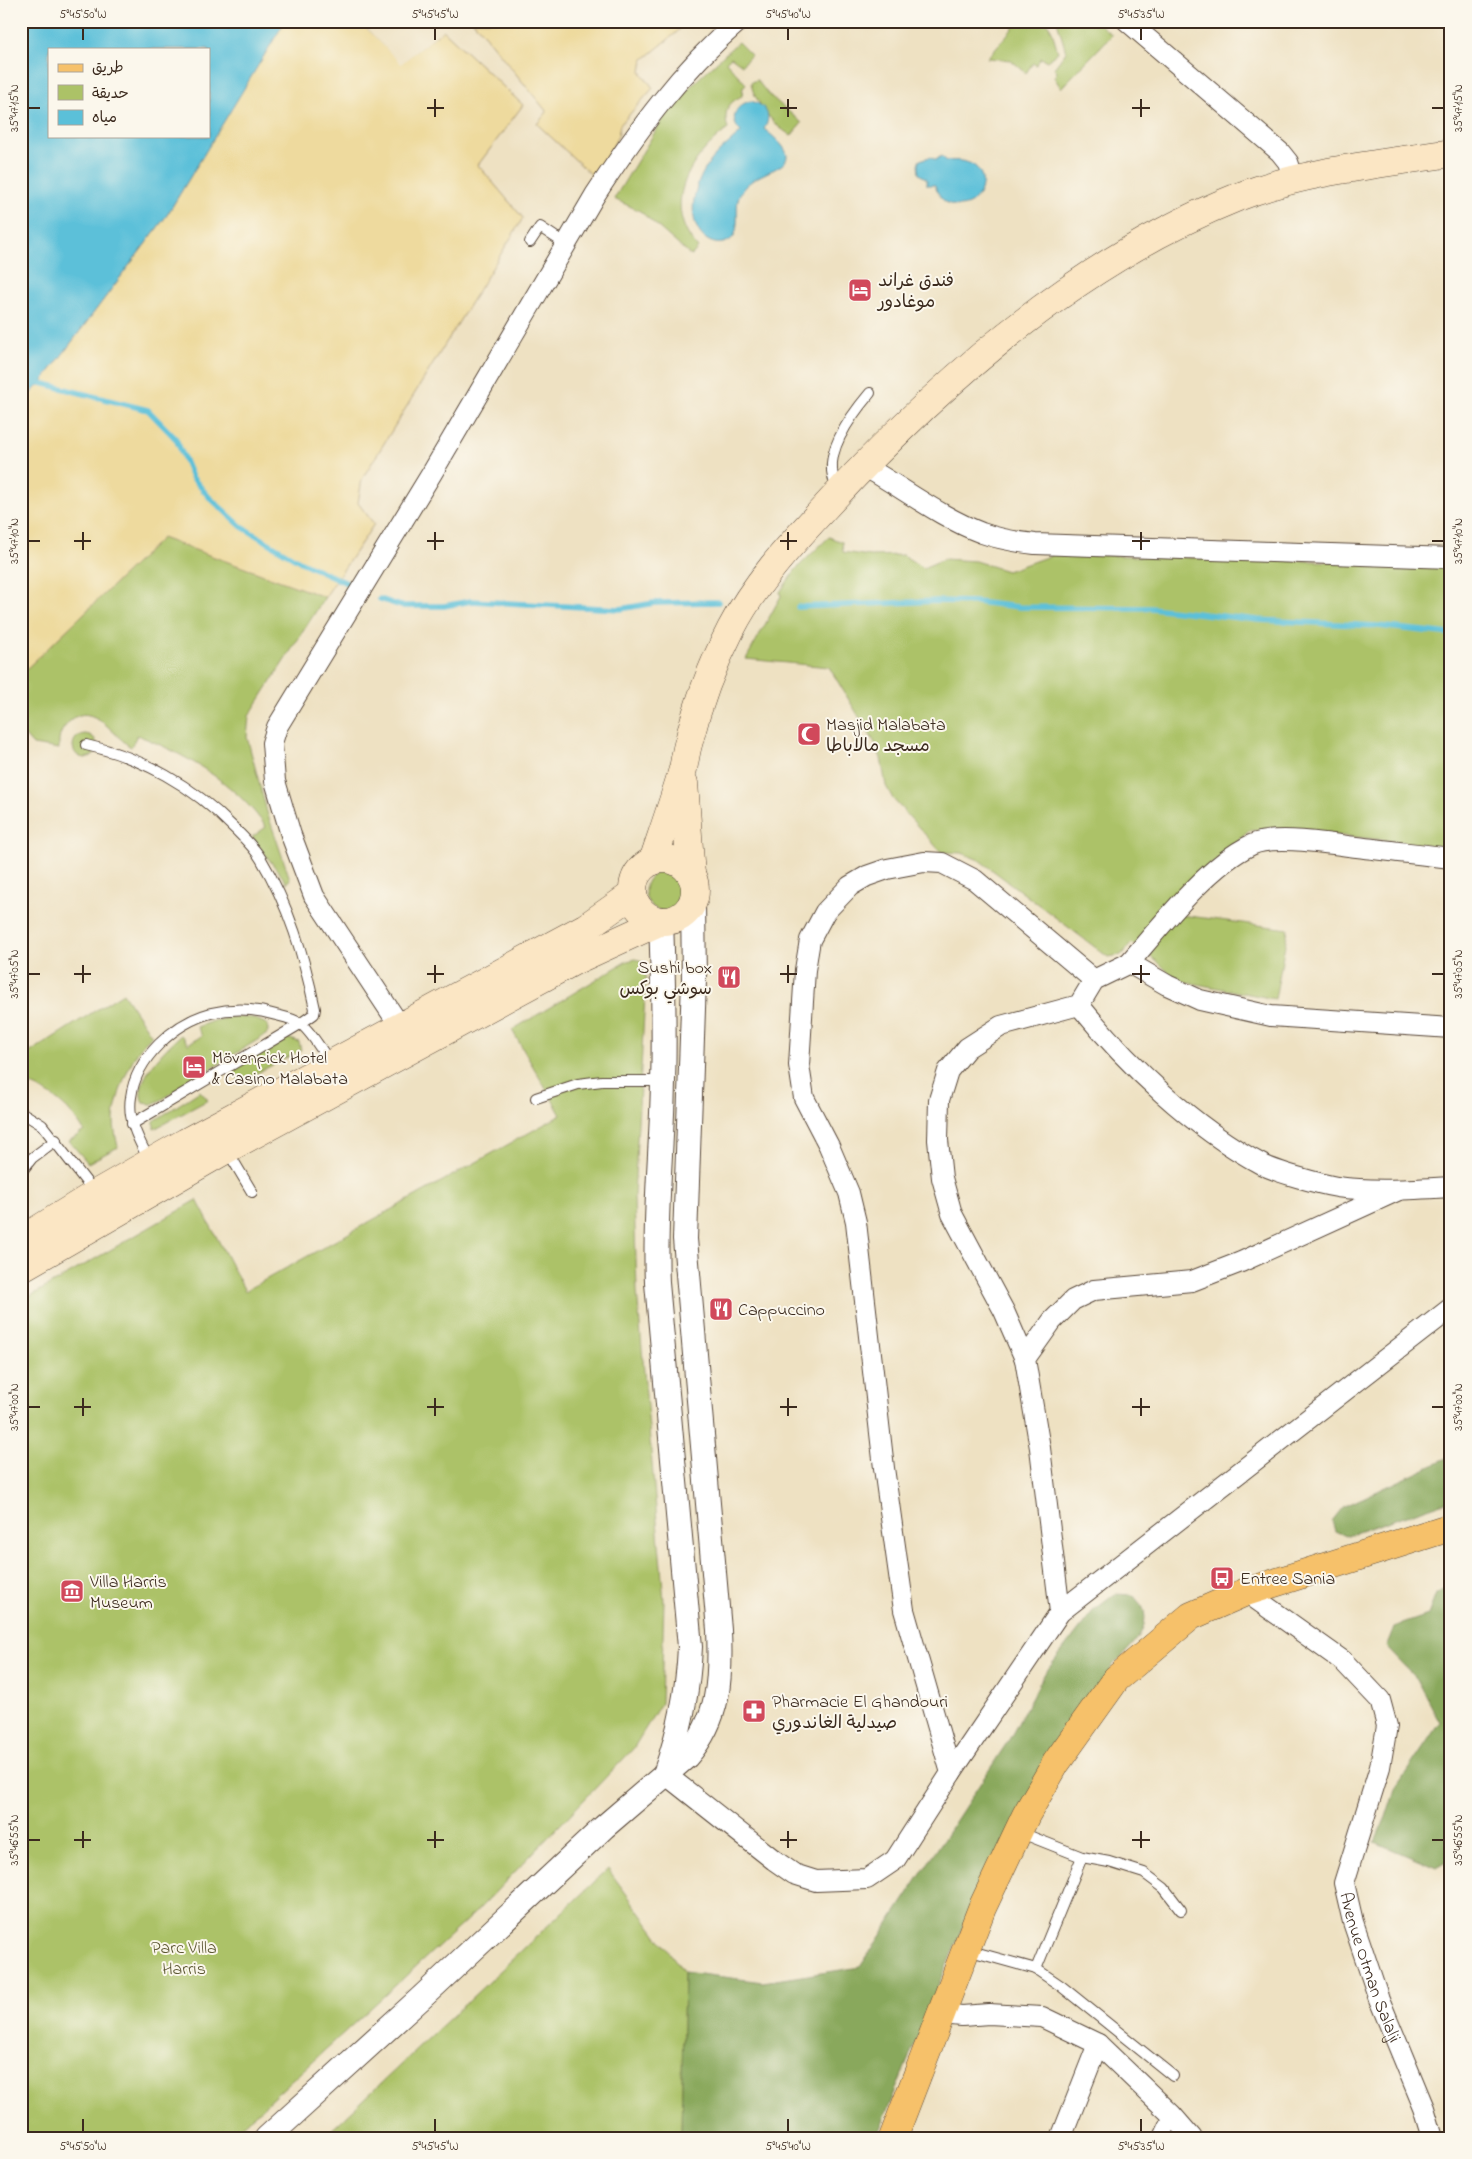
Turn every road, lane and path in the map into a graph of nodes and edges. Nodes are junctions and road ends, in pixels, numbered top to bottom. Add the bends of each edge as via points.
1 (739, 21) edge
2 (1127, 21) edge
3 (1451, 153) edge
4 (1294, 180) junction
5 (530, 242) dead end
6 (567, 245) junction
7 (870, 393) dead end
8 (864, 466) junction
9 (838, 494) junction
10 (1451, 558) edge
11 (86, 745) dead end
12 (683, 767) junction
13 (1451, 858) edge
14 (653, 861) junction
15 (691, 875) junction
16 (633, 894) junction
17 (693, 902) junction
18 (660, 922) junction
19 (1129, 963) junction
20 (1094, 980) junction
21 (1079, 1005) junction
22 (300, 1024) junction
23 (400, 1026) junction
24 (1451, 1028) edge
25 (331, 1065) junction
26 (663, 1081) junction
27 (536, 1098) dead end
28 (21, 1112) edge
29 (132, 1124) junction
30 (56, 1140) junction
31 (227, 1149) junction
32 (150, 1162) junction
33 (21, 1172) edge
34 (1451, 1187) edge
35 (1399, 1190) junction
36 (252, 1192) dead end
37 (96, 1194) junction
38 (21, 1240) edge
39 (21, 1268) edge
40 (1451, 1308) edge
41 (1025, 1359) junction
42 (1451, 1527) edge
43 (1246, 1592) junction
44 (1060, 1612) junction
45 (951, 1773) junction
46 (665, 1774) junction
47 (1018, 1832) junction
48 (1082, 1857) junction
49 (1182, 1910) dead end
50 (966, 1950) junction
51 (1036, 1969) junction
52 (942, 2014) junction
53 (1098, 2044) junction
54 (1173, 2076) dead end
55 (1172, 2114) junction
56 (267, 2138) edge
57 (893, 2138) edge
58 (1061, 2138) edge
59 (1161, 2138) edge
60 (1192, 2138) edge
61 (1433, 2138) edge

1 - 6 street via 699,58 648,118
2 - 4 street via 1280,152 1288,162
3 - 4 main road
4 - 8 main road via 1209,209 1088,277 979,356
5 - 6 lane via 540,227
6 - 23 street via 277,727 272,743 275,781 314,896
7 - 9 lane via 856,410 837,446 832,470
8 - 9 main road
8 - 10 street via 960,523 1008,540 1035,544
9 - 12 main road via 760,584 732,627 694,722
11 - 22 lane via 129,757 179,783 210,805 260,857 283,902 308,975 314,1009 310,1018
12 - 14 main road
12 - 15 main road
13 - 19 street via 1324,844 1264,841 1251,845 1183,901
14 - 15 main road via 674,861
14 - 16 main road via 637,874
15 - 17 main road via 695,892
16 - 18 main road via 642,913
16 - 23 main road via 586,927
17 - 18 main road via 680,917
17 - 46 street via 685,1239 720,1630 720,1666 711,1720 705,1733 688,1756
18 - 26 street
18 - 31 main road via 576,960
19 - 20 street
19 - 24 street via 1200,1000 1271,1016
20 - 21 street
20 - 45 street via 975,880 942,864 924,862 887,869 850,886 825,912 810,940 804,970 799,1065 804,1098 849,1193 856,1222 904,1610
21 - 35 street via 1109,1041 1173,1101 1215,1136 1262,1165 1337,1187
21 - 41 street via 1001,1026 967,1048 948,1071 939,1100 938,1140 942,1178 952,1214 1004,1310
22 - 25 lane
22 - 29 lane
22 - 29 lane via 268,1012 233,1010 200,1017 173,1032 153,1051 140,1071 131,1097
23 - 25 main road
25 - 32 main road
26 - 27 lane via 586,1083
26 - 46 street via 655,1238 690,1647 683,1712
28 - 30 lane via 42,1125
29 - 32 lane
30 - 33 lane via 32,1158
30 - 37 lane
31 - 36 lane
31 - 39 main road
32 - 37 main road
34 - 35 street
35 - 41 street via 1192,1281 1094,1290 1072,1300
37 - 38 main road
40 - 44 street
41 - 44 street via 1040,1448
42 - 43 main road
43 - 47 main road via 1191,1616 1116,1679 1056,1763
43 - 61 street, Avenue Otman Salalji via 1343,1661 1380,1700 1387,1726 1380,1767 1344,1883 1379,1998
44 - 45 street
45 - 46 street via 895,1860 867,1879 841,1881 816,1881 794,1874
46 - 56 street
47 - 48 lane
47 - 50 main road
48 - 49 lane via 1144,1873 1164,1888
48 - 51 lane
50 - 51 lane
50 - 52 main road
51 - 54 lane
52 - 53 street via 1042,2017
52 - 57 main road
53 - 55 street
53 - 58 street
55 - 59 street
55 - 60 street

